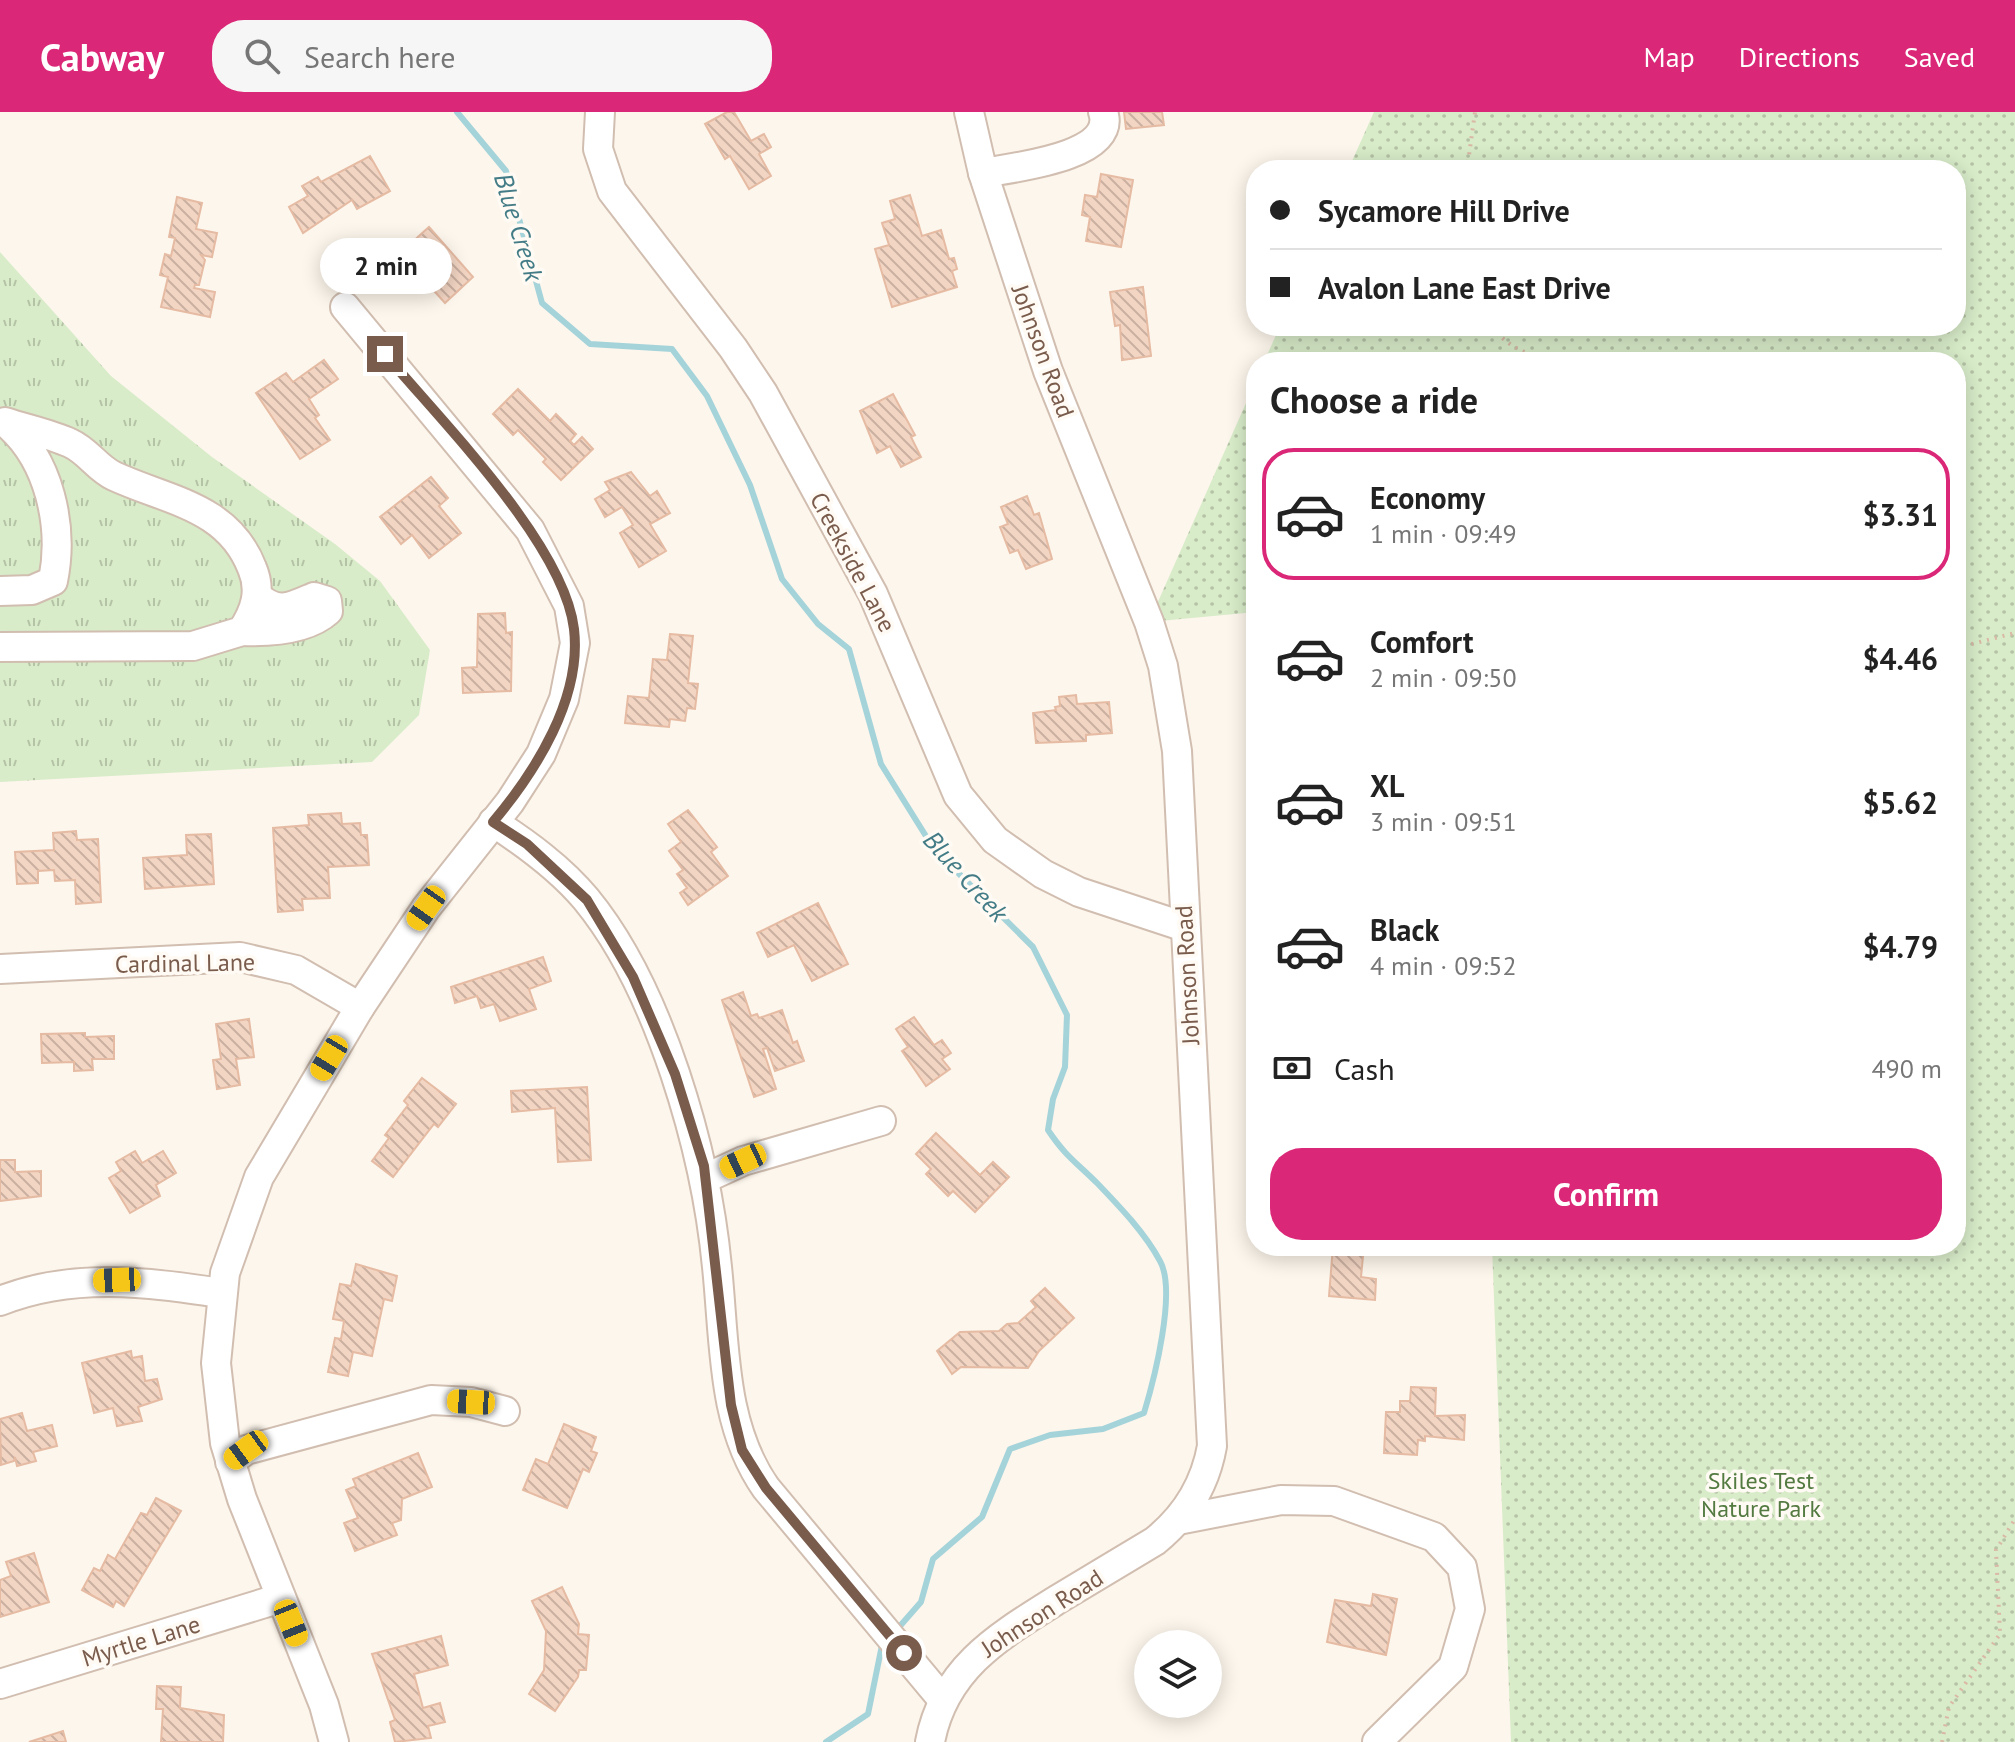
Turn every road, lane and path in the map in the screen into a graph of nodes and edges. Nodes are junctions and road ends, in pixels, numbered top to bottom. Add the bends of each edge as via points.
1 (600, 112) edge
2 (969, 112) edge
3 (1103, 112) edge
4 (1475, 112) edge
5 (1468, 160) edge
6 (983, 173) junction
7 (345, 307) dead end
8 (1498, 336) edge
9 (1526, 352) edge
10 (3, 421) edge
11 (0, 591) edge
12 (257, 596) junction
13 (242, 631) junction
14 (2015, 633) edge
15 (1966, 645) edge
16 (0, 647) edge
17 (493, 822) junction
18 (1185, 927) junction
19 (0, 969) edge
20 (360, 1007) junction
21 (881, 1121) dead end
22 (706, 1178) junction
23 (221, 1293) junction
24 (0, 1301) edge
25 (505, 1411) dead end
26 (230, 1462) junction
27 (2015, 1519) edge
28 (1178, 1520) junction
29 (281, 1598) junction
30 (0, 1684) edge
31 (943, 1700) junction
32 (334, 1742) edge
33 (930, 1742) edge
34 (1377, 1742) edge
35 (1942, 1742) edge

1 - 18 street, Creekside Lane via 598,149 612,191 763,393 873,594 958,795 995,840 1043,874 1079,892
2 - 6 street, Johnson Road
3 - 6 street via 1101,135 1084,147 1049,162
4 - 5 path
6 - 18 street, Johnson Road via 1048,371 1163,666 1177,751
7 - 17 street via 519,513 571,612 574,656 558,718 527,778
8 - 9 path
10 - 11 street via 17,432 50,489 57,562 53,581 32,590
10 - 12 street via 70,443 102,470 203,509 244,548 257,578
12 - 13 street
12 - 13 street via 280,610 314,597 327,601 328,611 294,626
13 - 16 street via 193,646
14 - 15 path
17 - 20 street via 426,908
17 - 22 street via 566,877 610,934 668,1056
18 - 28 street, Johnson Road via 1212,1446 1200,1486
19 - 20 street, Cardinal Lane via 240,957 296,970
20 - 23 street via 259,1177
21 - 22 street via 743,1161
22 - 31 street via 731,1405 742,1450 766,1488
23 - 24 street via 117,1280 69,1283
23 - 26 street via 217,1383
25 - 26 street via 431,1400 246,1450
26 - 29 street
27 - 35 path via 1996,1550 2000,1634 1949,1707
28 - 31 street, Johnson Road via 1155,1541 991,1641 964,1667
28 - 34 street via 1281,1500 1334,1501 1434,1537 1462,1567 1470,1609 1453,1667
29 - 30 street, Myrtle Lane
29 - 32 street
31 - 33 street, Johnson Road

